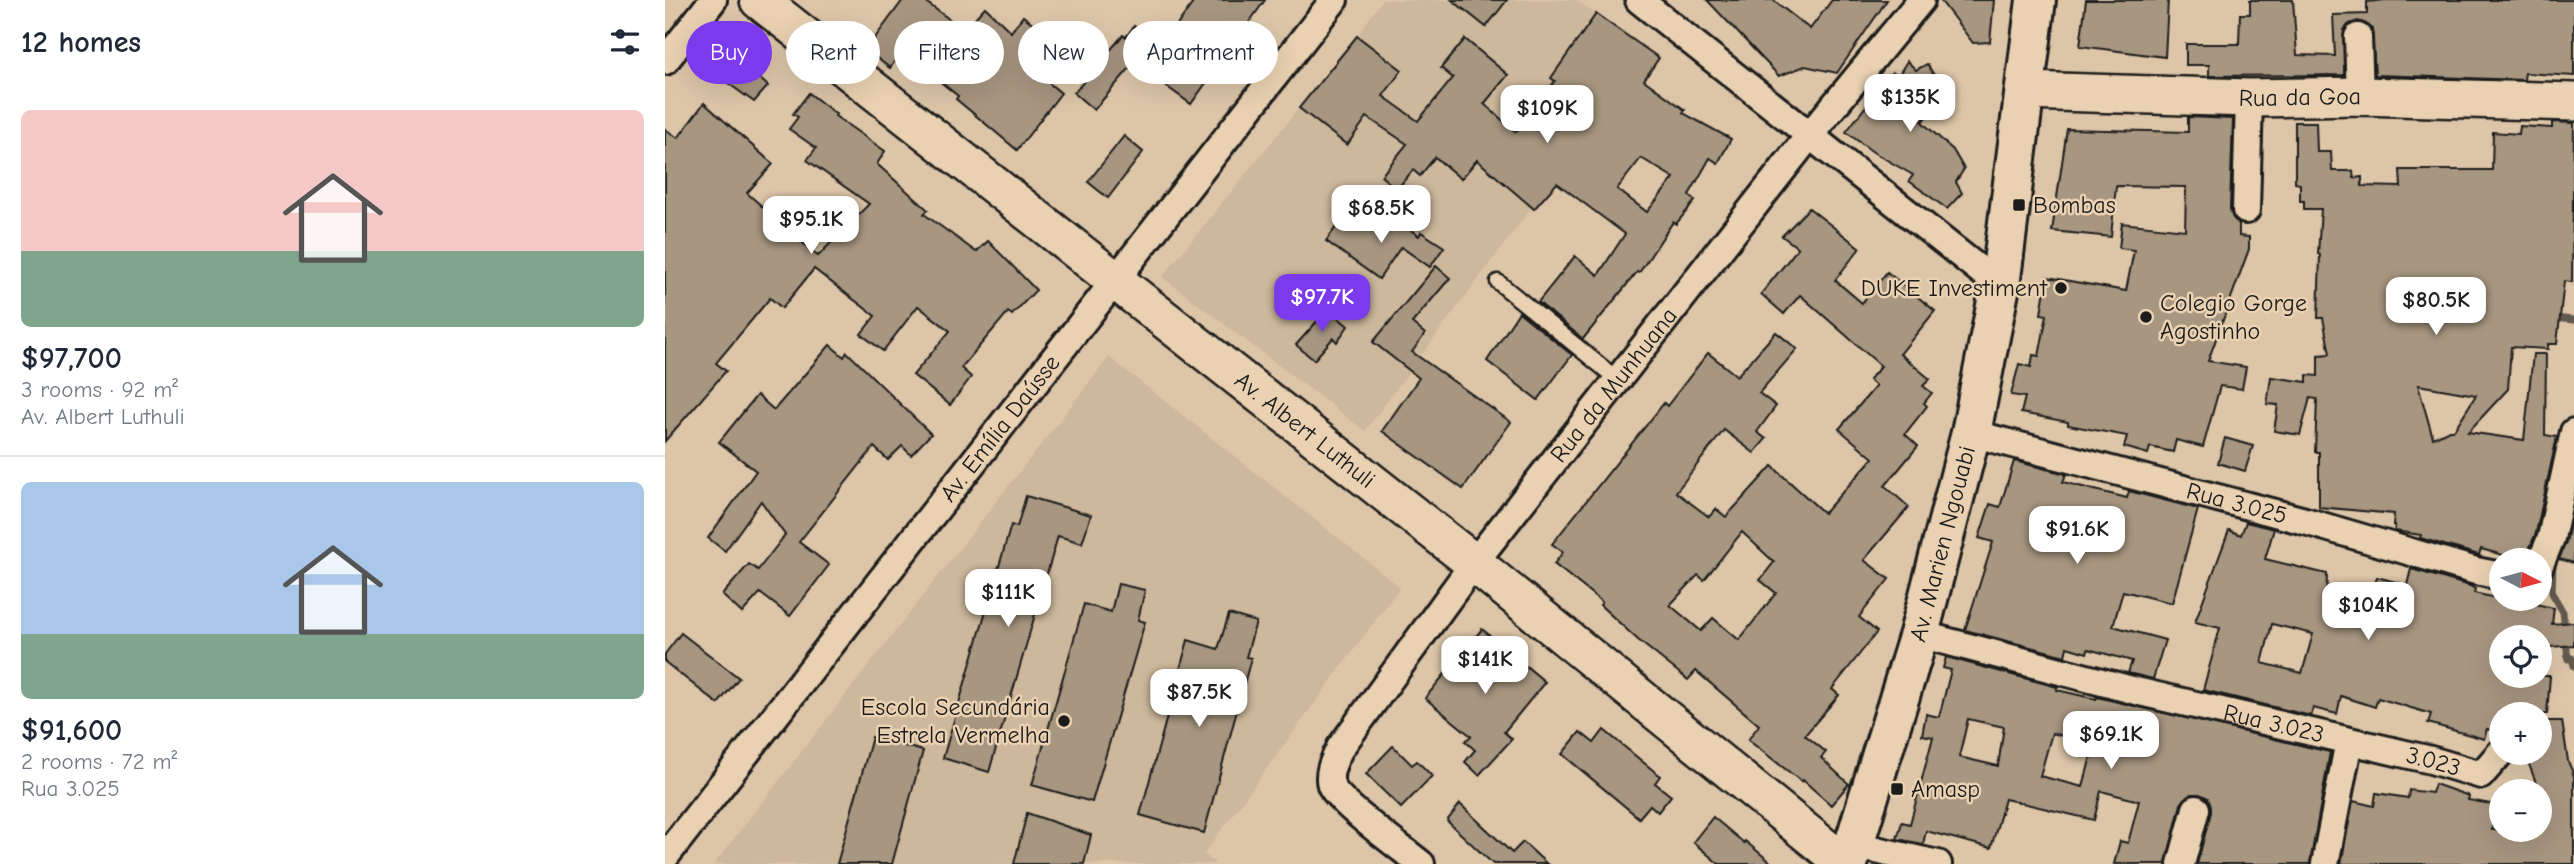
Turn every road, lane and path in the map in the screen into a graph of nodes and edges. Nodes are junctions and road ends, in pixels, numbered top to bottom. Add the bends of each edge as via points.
1 (713, 0) edge
2 (759, 0) edge
3 (1334, 0) edge
4 (1639, 0) edge
5 (1921, 0) edge
6 (2036, 0) edge
7 (2358, 37) dead end
8 (665, 61) edge
9 (2025, 91) junction
10 (2360, 96) junction
11 (2249, 98) junction
12 (2574, 102) edge
13 (1809, 136) junction
14 (2246, 210) dead end
15 (1117, 281) junction
16 (1498, 282) dead end
17 (2000, 286) junction
18 (1618, 380) junction
19 (2574, 432) edge
20 (1971, 433) junction
21 (2547, 548) edge
22 (1474, 563) junction
23 (2489, 574) edge
24 (1919, 634) junction
25 (2349, 741) junction
26 (2385, 749) joint
27 (2490, 765) edge
28 (2196, 809) dead end
29 (665, 857) edge
30 (1849, 858) edge
31 (1421, 864) edge
32 (1938, 864) edge
33 (2181, 864) edge
34 (2325, 864) edge

1 - 8 street
2 - 15 street, Av. Albert Luthuli
3 - 15 street, Av. Emília Daússe
4 - 13 street
5 - 13 street, Rua da Munhuana
6 - 9 main road, Av. Marien Ngouabi
7 - 10 street
9 - 11 street, Rua da Goa
9 - 17 main road, Av. Marien Ngouabi
10 - 11 street, Rua da Goa
10 - 12 street, Rua da Goa
11 - 14 street
13 - 17 street
13 - 18 street, Rua da Munhuana
15 - 22 street, Av. Albert Luthuli
15 - 29 street, Av. Emília Daússe
16 - 18 lane
17 - 20 main road, Av. Marien Ngouabi
18 - 22 street, Rua da Munhuana
19 - 21 street
20 - 23 street, Rua 3.025
20 - 24 main road, Av. Marien Ngouabi
22 - 30 street, Av. Albert Luthuli
22 - 31 street, Rua da Munhuana via 1340,748 1331,768 1331,785 1341,799
24 - 25 street, Rua 3.023
24 - 30 main road, Av. Marien Ngouabi
25 - 26 street, Rua 3.023
25 - 34 street
26 - 27 street, 3.023 via 2481,775
28 - 33 street
30 - 32 street

